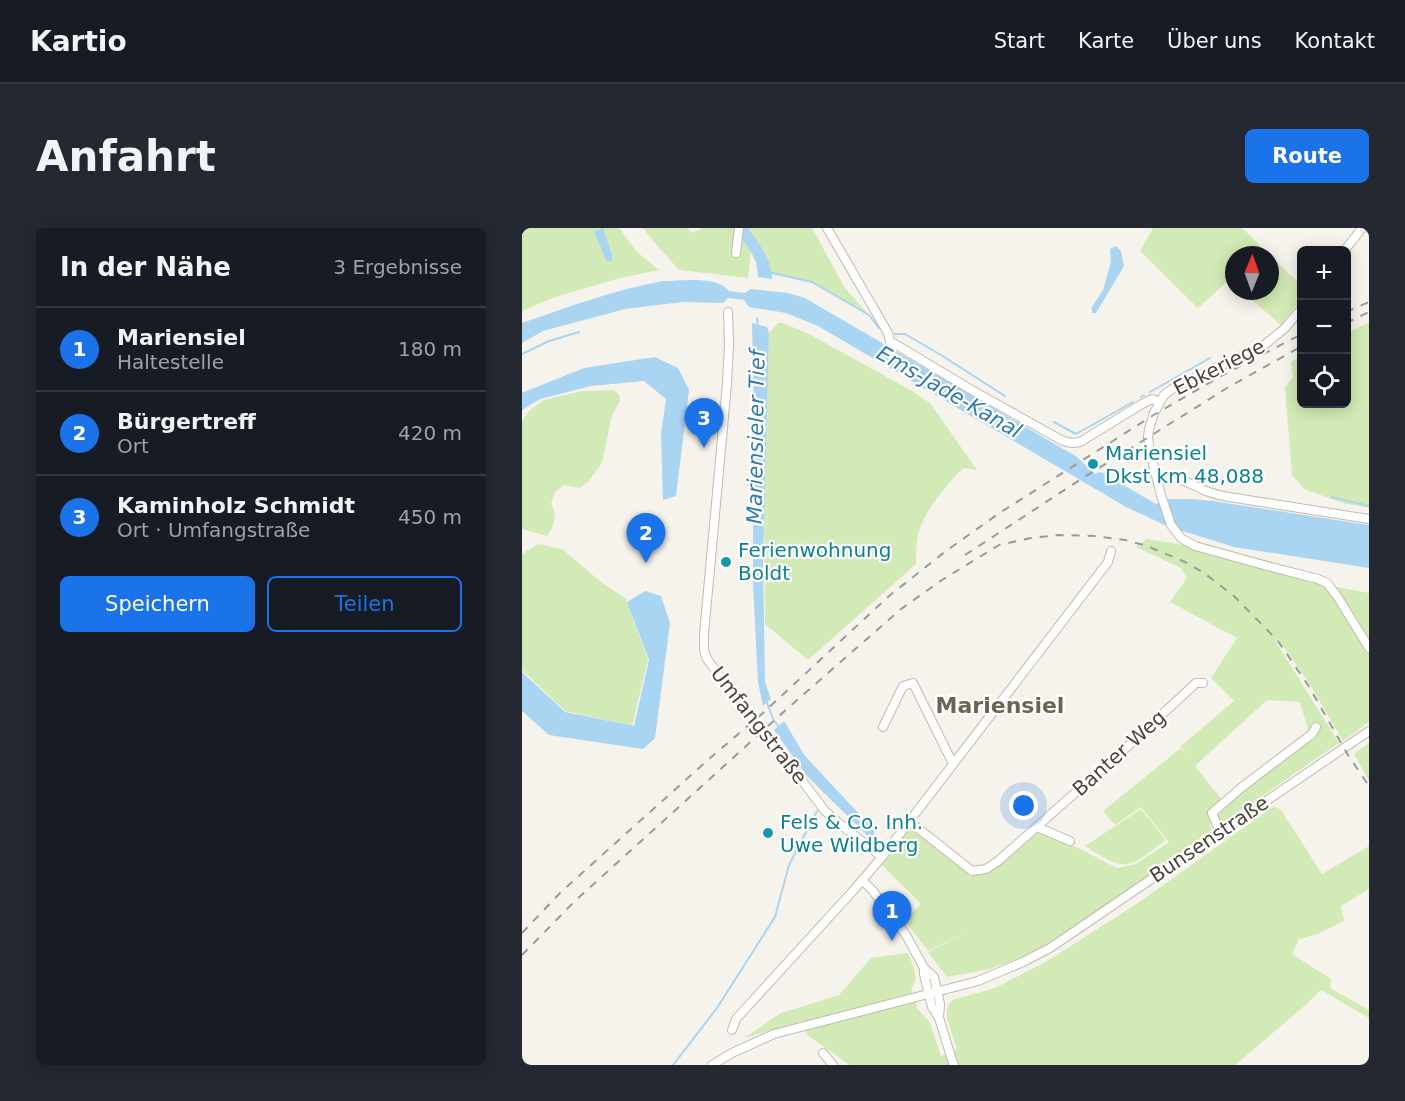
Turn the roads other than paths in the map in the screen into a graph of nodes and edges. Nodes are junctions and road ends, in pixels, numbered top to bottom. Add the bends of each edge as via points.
1 (739, 228) edge
2 (827, 228) edge
3 (1362, 228) edge
4 (1348, 246) edge
5 (736, 253) dead end
6 (728, 312) dead end
7 (1297, 314) edge
8 (1160, 402) junction
9 (1157, 478) junction
10 (1369, 519) edge
11 (1111, 551) dead end
12 (1369, 648) edge
13 (1203, 683) dead end
14 (883, 727) dead end
15 (1316, 727) dead end
16 (1369, 731) edge
17 (953, 764) junction
18 (910, 822) junction
19 (1037, 827) junction
20 (1220, 832) junction
21 (1070, 841) dead end
22 (882, 857) junction
23 (862, 880) junction
24 (933, 993) junction
25 (732, 1030) dead end
26 (823, 1053) dead end
27 (950, 1064) edge
28 (712, 1065) edge
29 (834, 1065) edge

1 - 5 street
2 - 8 street via 890,340 1063,441 1080,442 1152,399
3 - 4 street
6 - 22 street, Umfangstraße via 727,384 705,654 825,811
7 - 8 street, Ebkeriege via 1263,346 1172,389
8 - 9 street, Ebkeriege via 1152,416 1148,437
9 - 10 street via 1181,479 1223,496
9 - 12 street, Ebkeriege via 1171,525 1185,540 1322,580 1332,588
11 - 17 street via 1108,562
13 - 19 street, Banter Weg via 1196,683
14 - 17 street via 903,686 914,680
15 - 20 street via 1212,813
16 - 20 street, Bunsenstraße
17 - 18 street
18 - 19 street, Banter Weg via 972,871 986,869
18 - 22 street
19 - 21 street
20 - 24 street, Bunsenstraße via 1050,948 996,974
22 - 23 street
23 - 24 street via 934,977
23 - 25 street via 736,1019
24 - 27 street via 941,1009 939,1018
24 - 28 street, Bunsenstraße via 774,1034
26 - 29 street

